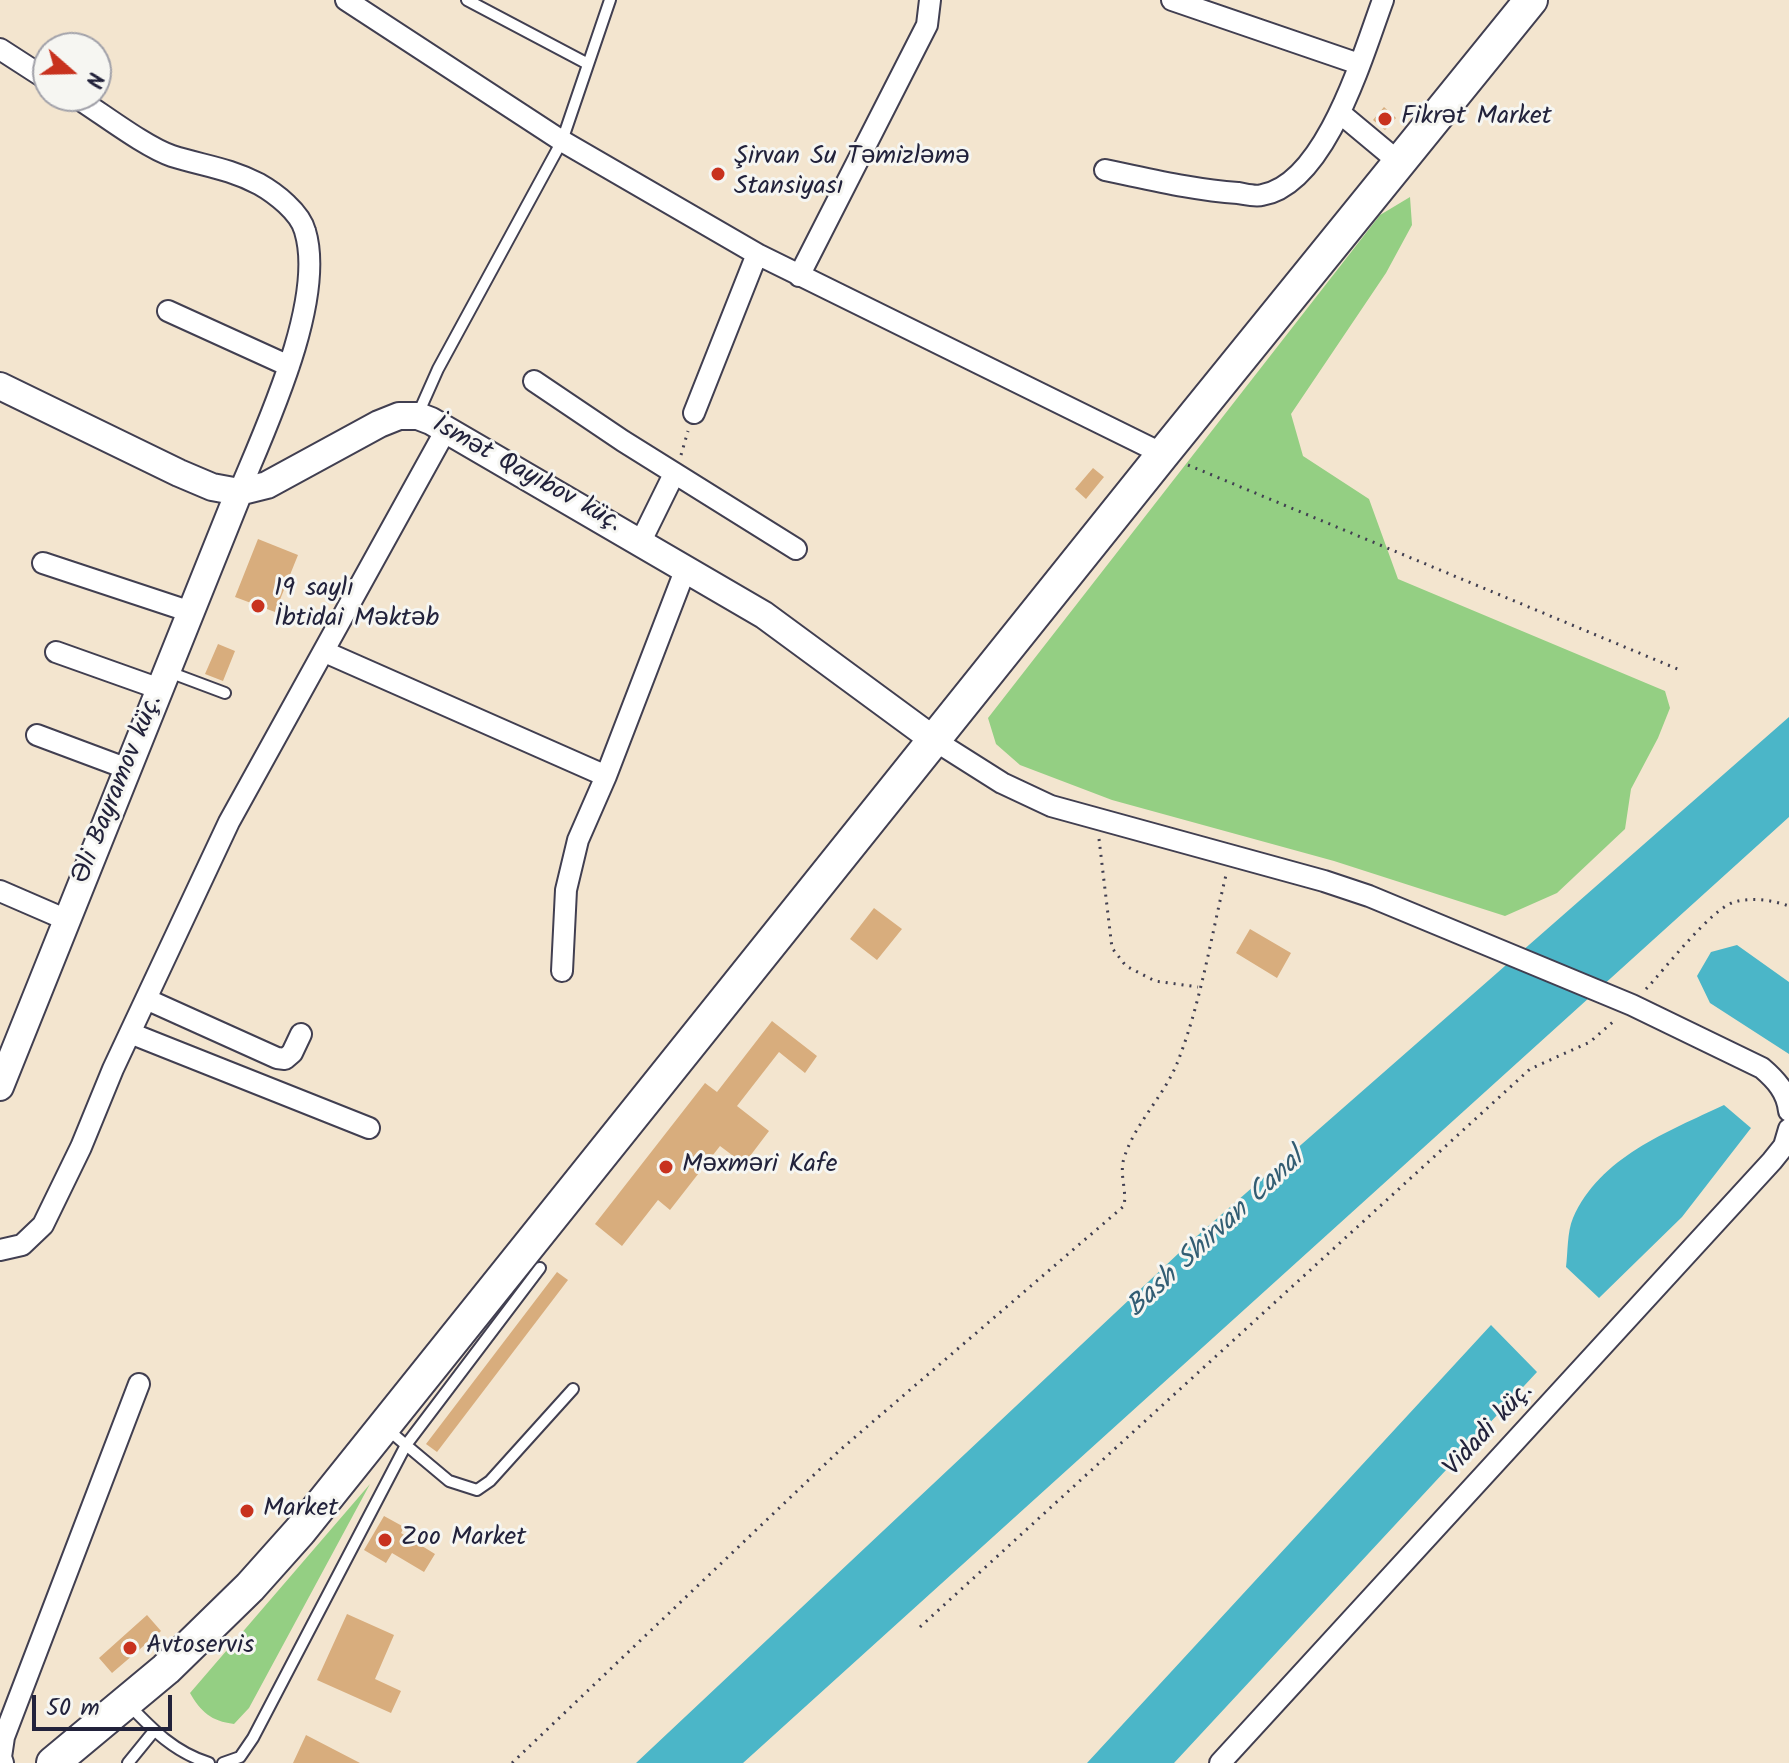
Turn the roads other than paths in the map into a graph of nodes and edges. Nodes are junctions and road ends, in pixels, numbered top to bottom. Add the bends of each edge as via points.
1 (346, 0) edge
2 (467, 0) edge
3 (610, 0) edge
4 (930, 0) edge
5 (1172, 0) edge
6 (1383, 0) edge
7 (1531, 0) edge
8 (0, 49) edge
9 (588, 64) junction
10 (1359, 64) junction
11 (32, 70) edge
12 (100, 112) edge
13 (1340, 113) junction
14 (562, 141) junction
15 (1400, 163) junction
16 (1105, 170) dead end
17 (757, 254) junction
18 (799, 276) junction
19 (168, 311) dead end
20 (289, 366) junction
21 (534, 381) dead end
22 (0, 386) edge
23 (694, 413) road end
24 (418, 416) junction
25 (447, 428) junction
26 (1163, 454) junction
27 (674, 474) junction
28 (239, 492) junction
29 (641, 541) junction
30 (796, 549) dead end
31 (43, 563) dead end
32 (686, 568) junction
33 (191, 612) junction
34 (56, 652) dead end
35 (325, 652) junction
36 (164, 680) junction
37 (225, 693) dead end
38 (37, 735) dead end
39 (934, 740) junction
40 (128, 769) junction
41 (606, 776) junction
42 (0, 891) edge
43 (67, 920) junction
44 (562, 971) dead end
45 (146, 999) junction
46 (130, 1033) junction
47 (301, 1034) dead end
48 (0, 1087) edge
49 (1789, 1111) edge
50 (369, 1128) dead end
51 (1789, 1129) edge
52 (0, 1250) edge
53 (540, 1268) dead end
54 (139, 1384) dead end
55 (573, 1389) dead end
56 (395, 1436) junction
57 (127, 1702) junction
58 (154, 1731) junction
59 (3, 1763) edge
60 (53, 1763) edge
61 (128, 1763) edge
62 (209, 1763) edge
63 (223, 1763) edge
64 (1220, 1763) edge

1 - 14 street
2 - 9 lane
3 - 9 lane
4 - 18 street via 927,25
5 - 10 street
6 - 10 street
7 - 15 main road
8 - 11 street
9 - 14 lane
10 - 13 street
12 - 20 street via 170,156 227,169 262,186 291,209 305,228 310,256 301,330
13 - 15 street
13 - 16 street via 1316,157 1293,180 1262,195
14 - 17 street
14 - 24 lane via 425,394
15 - 26 main road
17 - 18 street
17 - 23 street
18 - 26 street
19 - 20 street
20 - 28 street
21 - 27 street
22 - 28 street via 179,473
24 - 25 street, İsmət Qayıbov küç.
24 - 28 street, İsmət Qayıbov küç. via 379,424 267,485
25 - 29 street, İsmət Qayıbov küç.
25 - 35 street
26 - 39 main road
27 - 29 street
27 - 30 street
28 - 33 street, Əli Bayramov küç.
29 - 32 street, İsmət Qayıbov küç.
31 - 33 street
32 - 39 street, İsmət Qayıbov küç. via 807,644
32 - 41 street
33 - 36 street, Əli Bayramov küç.
34 - 36 street
35 - 41 street
35 - 45 street via 229,822
36 - 37 lane
36 - 40 street, Əli Bayramov küç.
38 - 40 street
39 - 49 street via 1002,783 1051,806 1369,896 1623,1002 1762,1068 1778,1082
39 - 56 main road
40 - 43 street, Əli Bayramov küç.
41 - 44 street via 578,840 566,890
42 - 43 street
43 - 48 street, Əli Bayramov küç.
45 - 46 street
45 - 47 street via 277,1058 292,1053
46 - 50 street
46 - 52 street via 43,1225 22,1245
51 - 64 street, Vidadi küç. via 1772,1161
53 - 56 lane
54 - 59 street via 4,1737
55 - 56 lane via 477,1490 449,1481
56 - 57 main road via 250,1587
56 - 63 lane via 253,1738 240,1757
57 - 58 lane
57 - 60 main road
58 - 61 lane
58 - 62 lane via 188,1756

